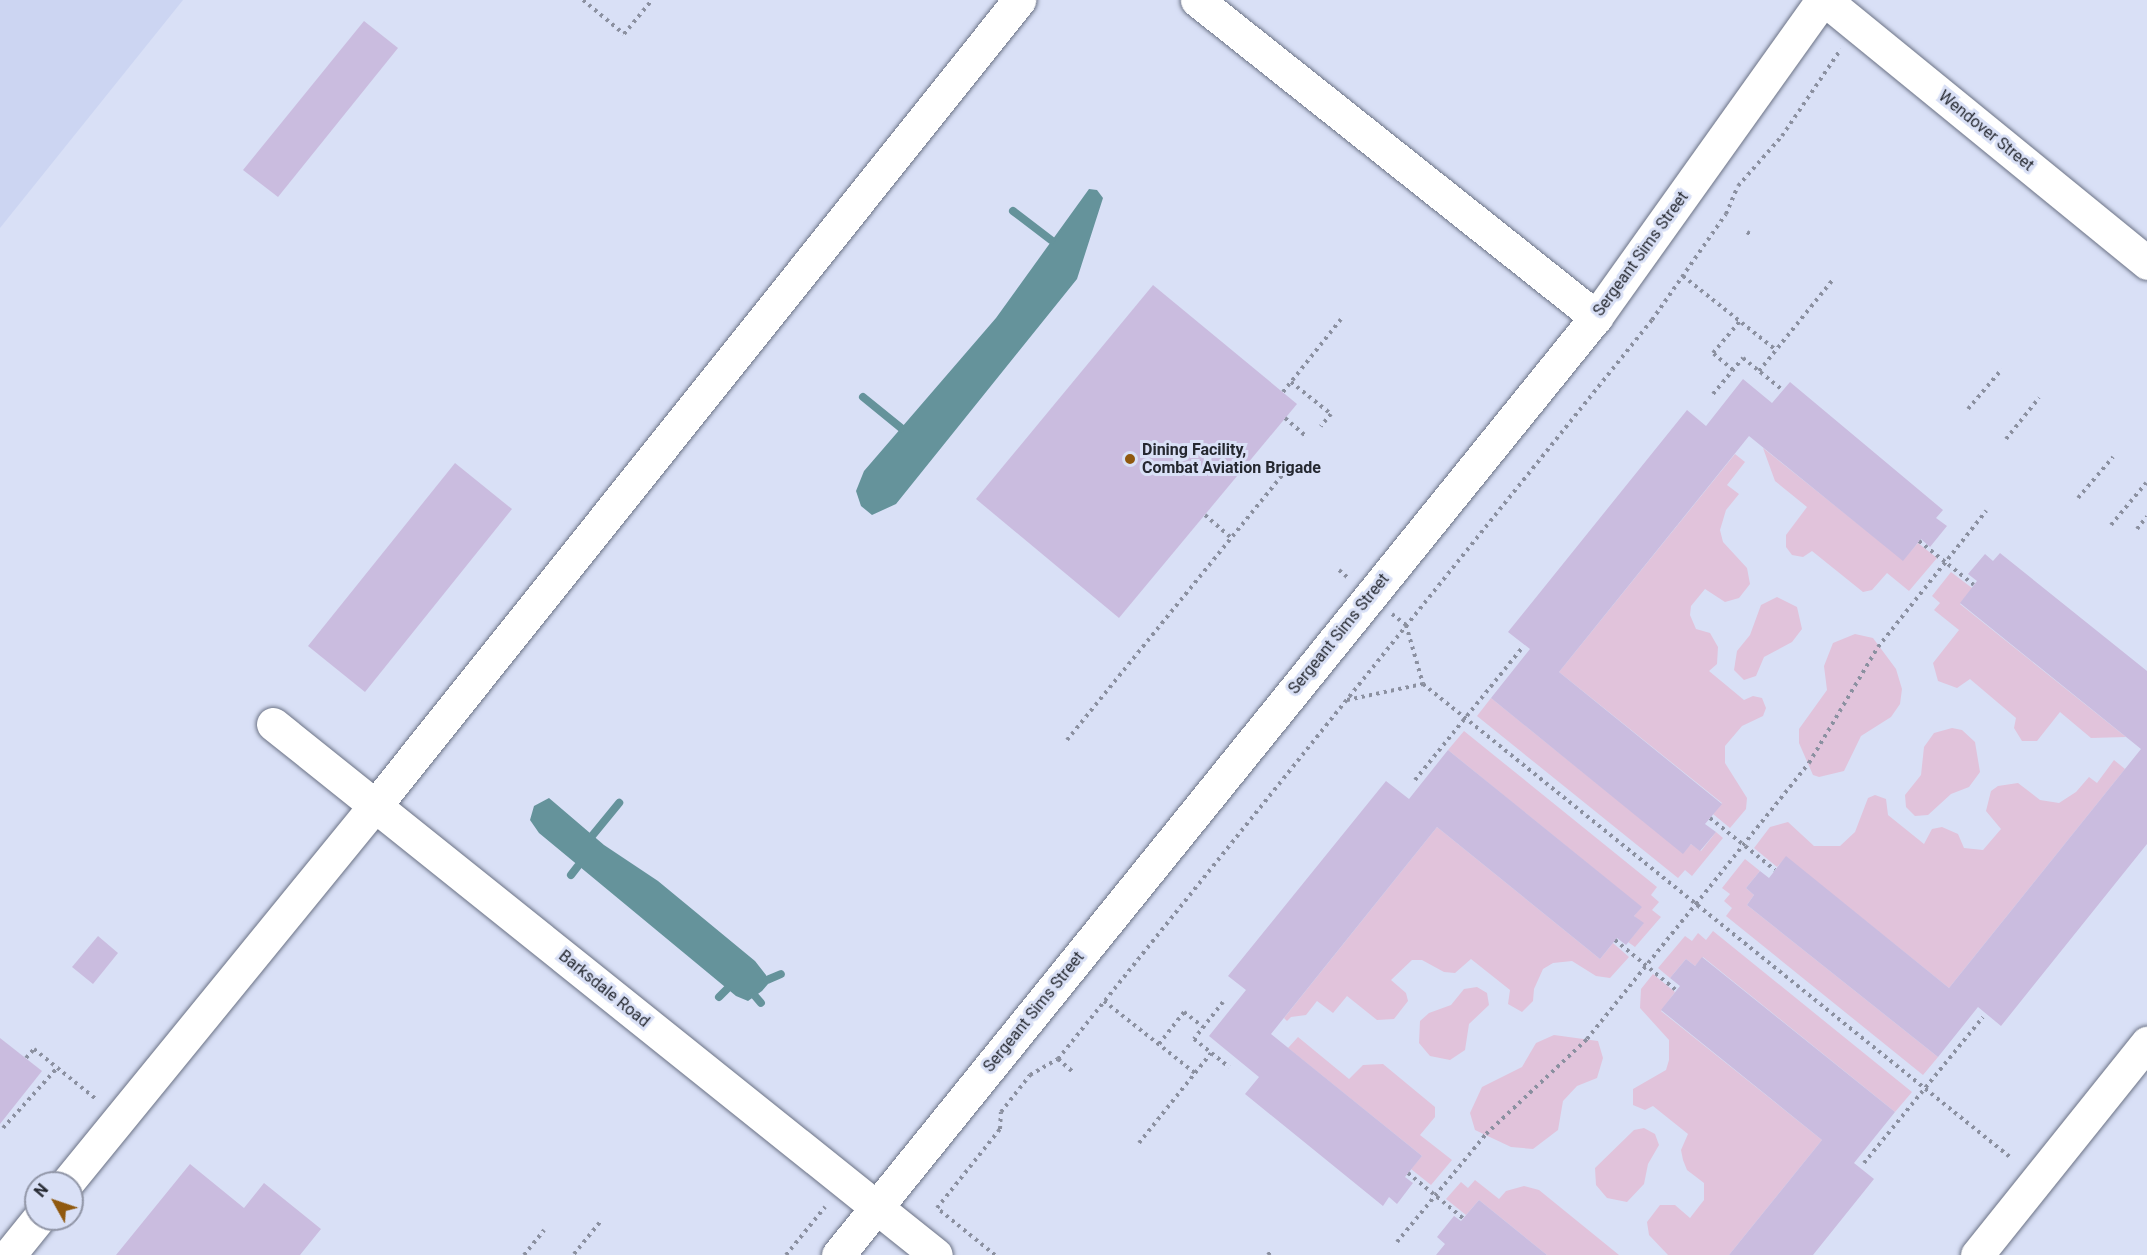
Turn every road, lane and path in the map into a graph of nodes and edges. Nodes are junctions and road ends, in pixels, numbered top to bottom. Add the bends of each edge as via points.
1 (583, 0) edge
2 (652, 0) edge
3 (1019, 0) edge
4 (1197, 0) edge
5 (1824, 0) edge
6 (1859, 27) junction
7 (2147, 263) edge
8 (1683, 276) junction
9 (1832, 281) dead end
10 (1596, 317) junction
11 (1341, 319) dead end
12 (1740, 321) junction
13 (1776, 350) junction
14 (2002, 369) dead end
15 (1733, 370) junction
16 (1759, 371) junction
17 (1291, 382) junction
18 (1780, 388) dead end
19 (1282, 392) dead end
20 (1713, 394) dead end
21 (2039, 398) dead end
22 (1968, 410) dead end
23 (1285, 418) dead end
24 (1321, 426) dead end
25 (1306, 436) dead end
26 (2006, 440) dead end
27 (2113, 457) dead end
28 (1289, 467) dead end
29 (2146, 483) edge
30 (2078, 498) dead end
31 (1986, 512) dead end
32 (1205, 515) dead end
33 (2147, 516) edge
34 (2111, 525) dead end
35 (2137, 528) dead end
36 (1231, 538) junction
37 (1919, 541) dead end
38 (1945, 562) junction
39 (1339, 570) dead end
40 (1974, 585) dead end
41 (1370, 596) junction
42 (1406, 625) junction
43 (1522, 648) dead end
44 (1423, 684) junction
45 (1345, 700) junction
46 (1465, 718) junction
47 (273, 724) dead end
48 (1067, 740) dead end
49 (1415, 780) dead end
50 (375, 806) junction
51 (1710, 818) dead end
52 (1743, 845) junction
53 (1774, 870) dead end
54 (1696, 904) junction
55 (1615, 940) dead end
56 (1646, 965) junction
57 (1677, 991) dead end
58 (1104, 1001) junction
59 (1223, 1002) dead end
60 (1983, 1017) dead end
61 (1203, 1028) junction
62 (2147, 1043) edge
63 (1159, 1044) junction
64 (1211, 1053) junction
65 (26, 1058) dead end
66 (1058, 1059) junction
67 (1229, 1067) dead end
68 (57, 1068) junction
69 (1074, 1071) dead end
70 (1195, 1073) junction
71 (1924, 1088) junction
72 (120, 1118) junction
73 (3, 1128) dead end
74 (1139, 1143) dead end
75 (2010, 1157) dead end
76 (1864, 1163) dead end
77 (77, 1171) edge
78 (1408, 1173) dead end
79 (1435, 1195) junction
80 (825, 1207) dead end
81 (876, 1208) junction
82 (1464, 1219) dead end
83 (600, 1222) dead end
84 (544, 1230) dead end
85 (28, 1231) edge
86 (1397, 1242) dead end
87 (1272, 1250) dead end
88 (574, 1254) edge
89 (9, 1255) edge
90 (524, 1255) edge
91 (786, 1255) edge
92 (838, 1255) edge
93 (936, 1255) edge
94 (995, 1255) edge
95 (1268, 1255) edge
96 (1977, 1255) edge

1 - 2 path via 624,34
3 - 50 street
4 - 10 street
5 - 6 street, Wendover Street
5 - 10 street, Sergeant Sims Street
6 - 7 street, Wendover Street
6 - 8 path via 1782,136 1738,186 1726,214
8 - 12 path
8 - 42 path via 1652,320
9 - 13 path
10 - 41 street, Sergeant Sims Street
11 - 17 path
12 - 13 path
12 - 15 path via 1713,353
13 - 16 path
14 - 22 path
15 - 16 path via 1743,358
15 - 20 path
16 - 18 path
17 - 19 path
17 - 24 path via 1331,414
21 - 26 path
23 - 25 path
27 - 30 path
28 - 36 path
29 - 34 path
31 - 38 path
32 - 36 path
33 - 35 path
36 - 48 path
37 - 38 path
38 - 40 path
38 - 52 path via 1878,647 1809,763
39 - 41 path
41 - 42 path
41 - 81 street, Sergeant Sims Street
42 - 44 path
42 - 45 path
43 - 46 path
44 - 45 path
44 - 46 path
45 - 58 path
46 - 49 path
46 - 54 path
47 - 50 street, Barksdale Road
50 - 72 street
50 - 81 street, Barksdale Road
51 - 52 path
52 - 53 path
52 - 54 path
54 - 56 path
54 - 71 path
55 - 56 path
56 - 57 path
56 - 79 path via 1587,1039 1486,1134
58 - 63 path
58 - 66 path
59 - 61 path
60 - 71 path
61 - 63 path via 1184,1012
61 - 64 path via 1194,1039
62 - 96 street
63 - 70 path
64 - 67 path
64 - 70 path
65 - 68 path via 34,1049
66 - 69 path
66 - 94 path via 1030,1076 1001,1112 1000,1129 937,1208
68 - 72 path
68 - 73 path
70 - 74 path
71 - 75 path
71 - 76 path
72 - 77 street
78 - 79 path
79 - 82 path
79 - 86 path
80 - 91 path
81 - 92 street, Sergeant Sims Street
81 - 93 street, Barksdale Road
83 - 88 path
84 - 90 path
85 - 89 street
87 - 95 path

